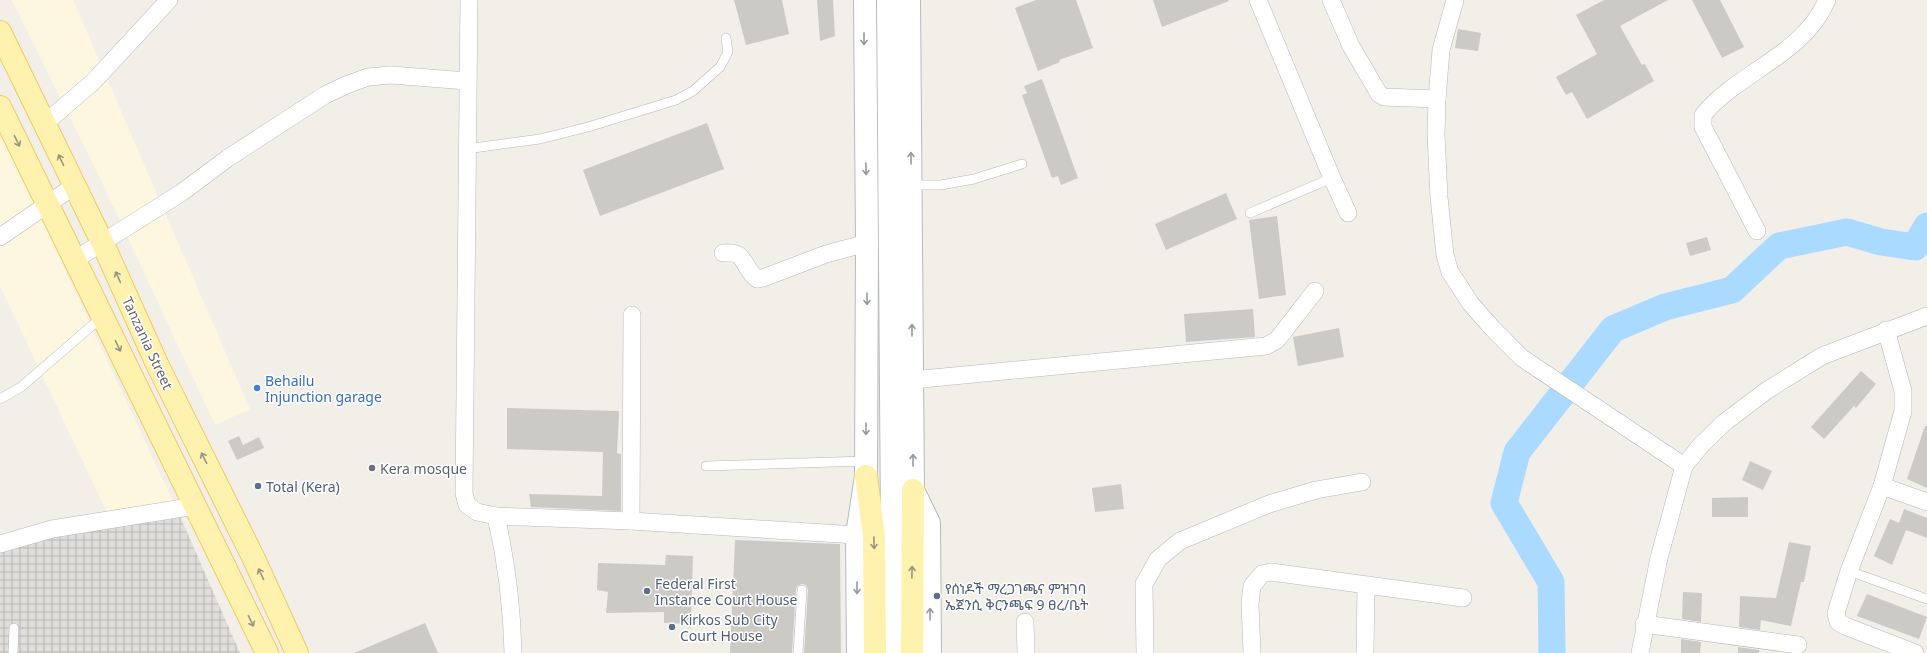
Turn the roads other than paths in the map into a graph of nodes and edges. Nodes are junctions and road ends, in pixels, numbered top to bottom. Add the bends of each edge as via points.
1 (169, 0) edge
2 (469, 0) edge
3 (864, 0) edge
4 (888, 0) edge
5 (909, 0) edge
6 (1258, 0) edge
7 (1332, 0) edge
8 (1455, 0) edge
9 (1827, 0) edge
10 (0, 32) edge
11 (726, 38) dead end
12 (467, 81) junction
13 (1437, 99) junction
14 (0, 106) edge
15 (44, 124) junction
16 (466, 149) junction
17 (1022, 164) dead end
18 (1332, 178) junction
19 (911, 185) junction
20 (74, 186) junction
21 (48, 203) junction
22 (1250, 213) dead end
23 (1348, 213) dead end
24 (1757, 231) dead end
25 (0, 237) edge
26 (867, 243) junction
27 (103, 244) junction
28 (723, 253) dead end
29 (76, 259) junction
30 (1315, 291) dead end
31 (632, 315) dead end
32 (104, 316) junction
33 (1927, 316) edge
34 (1886, 330) junction
35 (912, 380) junction
36 (0, 399) edge
37 (706, 466) dead end
38 (1684, 466) junction
39 (866, 469) junction
40 (1362, 482) dead end
41 (1882, 486) junction
42 (913, 490) junction
43 (1927, 502) edge
44 (195, 506) junction
45 (233, 516) junction
46 (496, 516) junction
47 (631, 521) junction
48 (208, 532) junction
49 (857, 535) junction
50 (0, 544) edge
51 (1849, 571) junction
52 (1366, 586) junction
53 (802, 590) dead end
54 (1463, 598) dead end
55 (1927, 599) edge
56 (1025, 622) dead end
57 (1644, 624) junction
58 (14, 628) dead end
59 (1798, 645) dead end
60 (13, 653) edge
61 (267, 653) edge
62 (297, 653) edge
63 (513, 653) edge
64 (798, 653) edge
65 (858, 653) edge
66 (875, 653) edge
67 (893, 653) edge
68 (912, 653) edge
69 (930, 653) edge
70 (1026, 653) edge
71 (1145, 653) edge
72 (1252, 653) edge
73 (1365, 653) edge
74 (1640, 653) edge
75 (1915, 653) edge

1 - 15 street via 93,82
2 - 12 street
3 -> 26 main road
4 - 67 main road
19 -> 5 main road
6 - 18 street
7 - 13 street via 1351,46 1379,94 1384,97
8 - 13 street via 1442,50
9 - 24 street via 1812,25 1783,53 1718,99 1702,115 1703,127
10 - 15 main road, Tanzania Street
11 - 16 lane via 728,52 720,68 693,91 676,100 540,139
12 - 16 street
12 - 27 street via 391,75 368,78 346,85 325,95 228,158 181,193
13 - 38 street via 1439,197 1445,255 1450,272 1471,304 1522,358
14 -> 21 main road, Tanzania Street
20 -> 15 main road, Tanzania Street
16 - 46 street via 464,493 467,505 477,512
17 - 19 lane via 974,179 941,185
18 - 22 lane
18 - 23 street
35 -> 19 main road
20 - 21 street
20 - 27 main road, Tanzania Street
21 - 25 street
21 - 29 main road, Tanzania Street
26 - 28 street via 826,254 757,279 739,254
26 -> 39 main road
27 - 29 street
45 -> 27 main road, Tanzania Street via 157,364
29 - 32 main road, Tanzania Street
30 - 35 street via 1278,340 1266,346
31 - 47 street
32 - 36 lane via 21,387
32 -> 44 main road, Tanzania Street
33 - 34 street
34 - 38 street via 1822,356 1766,391 1725,422
34 - 41 street via 1904,402
42 -> 35 main road
37 - 39 lane
38 - 57 street
39 - 49 main road
39 -> 66 main road via 874,536
40 - 71 street via 1316,490 1269,504 1180,541 1158,559 1144,584
41 - 43 street
41 - 51 street
68 -> 42 main road
69 -> 42 main road via 929,523
44 - 48 main road, Tanzania Street
44 - 50 street via 52,529
45 - 48 main road
62 -> 45 main road, Tanzania Street
46 - 47 street
46 - 63 street via 511,594
47 - 49 street
48 -> 61 main road, Tanzania Street
49 -> 65 main road
51 - 55 lane
51 - 75 street via 1836,613 1838,622
52 - 54 street
52 - 72 street via 1271,572 1262,574 1252,586
52 - 73 street
53 - 64 lane
56 - 70 street
57 - 59 street
57 - 74 street
58 - 60 lane

